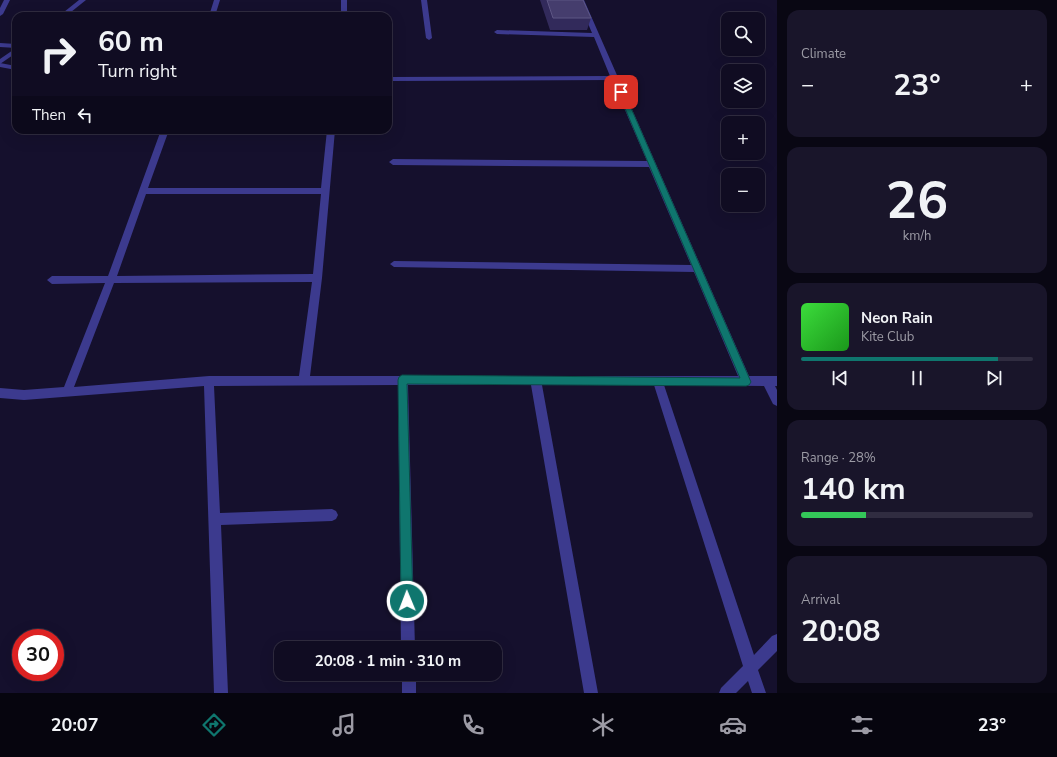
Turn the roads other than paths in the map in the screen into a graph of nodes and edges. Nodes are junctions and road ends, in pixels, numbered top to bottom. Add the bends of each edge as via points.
1 (7, 0) edge
2 (83, 0) edge
3 (217, 0) edge
4 (344, 0) edge
5 (424, 0) edge
6 (581, 0) edge
7 (67, 12) edge
8 (213, 12) edge
9 (344, 12) edge
10 (0, 14) edge
11 (497, 32) dead end
12 (596, 35) junction
13 (429, 38) dead end
14 (0, 45) edge
15 (12, 46) edge
16 (12, 53) edge
17 (0, 62) edge
18 (0, 65) edge
19 (12, 67) edge
20 (615, 78) junction
21 (392, 79) edge
22 (164, 134) edge
23 (331, 134) edge
24 (393, 162) dead end
25 (652, 164) junction
26 (144, 191) junction
27 (326, 191) junction
28 (394, 264) dead end
29 (698, 269) junction
30 (317, 278) junction
31 (111, 279) junction
32 (52, 280) dead end
33 (304, 380) junction
34 (402, 380) junction
35 (209, 381) junction
36 (536, 381) junction
37 (658, 382) junction
38 (746, 382) junction
39 (772, 382) edge
40 (66, 392) junction
41 (0, 393) edge
42 (777, 401) edge
43 (332, 515) dead end
44 (214, 519) junction
45 (408, 641) edge
46 (777, 641) edge
47 (751, 668) junction
48 (409, 681) edge
49 (221, 693) edge
50 (409, 693) edge
51 (591, 693) edge
52 (726, 693) edge
53 (759, 693) edge

1 - 10 street
2 - 7 street
3 - 8 street
4 - 9 street
5 - 13 street
6 - 12 street
11 - 12 street
12 - 20 street
14 - 15 street
16 - 17 street
18 - 19 street
20 - 21 street
20 - 25 street
22 - 26 street
23 - 27 street
24 - 25 street
25 - 29 street
26 - 27 street
26 - 31 street
27 - 30 street
28 - 29 street
29 - 38 street
30 - 31 street
30 - 33 street
31 - 32 street
31 - 40 street
33 - 34 street
33 - 35 street
34 - 36 street
34 - 45 street
35 - 40 street
35 - 44 street
36 - 37 street
36 - 51 street
37 - 38 street
37 - 47 street
38 - 39 street
39 - 42 street
40 - 41 street via 24,395
43 - 44 street
44 - 49 street
46 - 47 street
47 - 52 street
47 - 53 street
48 - 50 street

